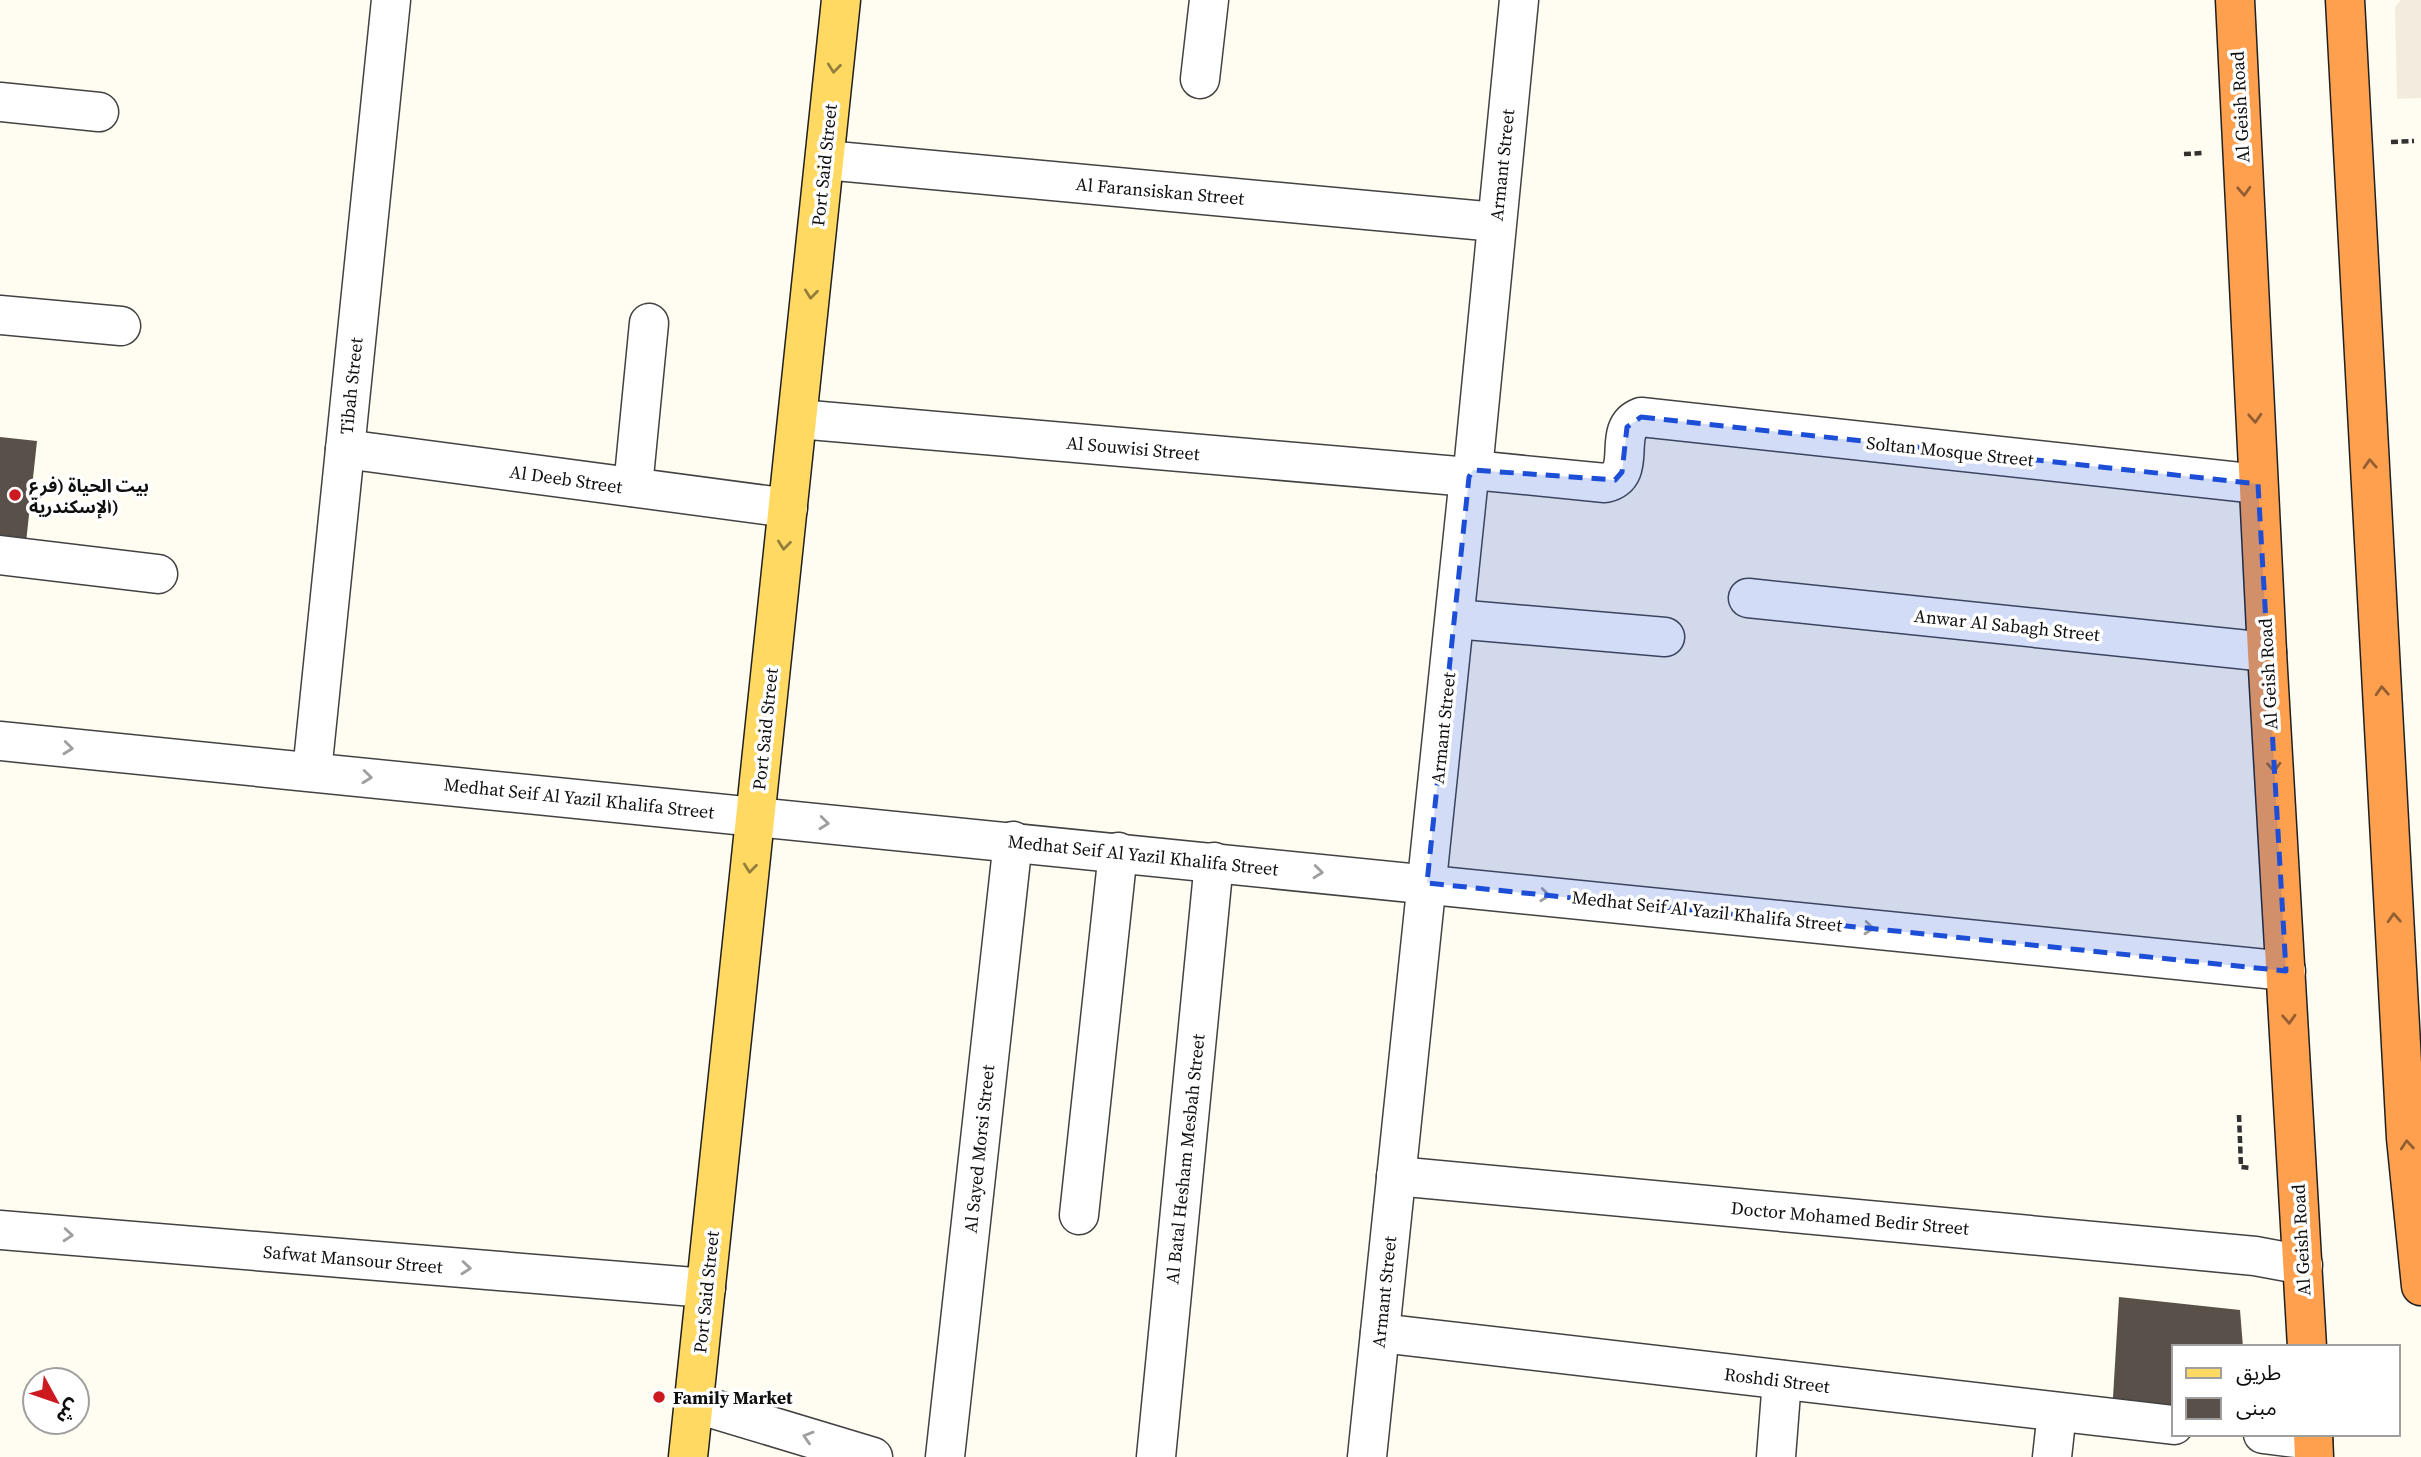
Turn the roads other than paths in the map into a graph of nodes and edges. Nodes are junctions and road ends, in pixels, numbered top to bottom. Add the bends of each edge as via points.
1 (391, 0) edge
2 (841, 0) edge
3 (1209, 0) edge
4 (1519, 0) edge
5 (2235, 0) edge
6 (2345, 0) edge
7 (1200, 79) dead end
8 (0, 102) edge
9 (99, 112) dead end
10 (825, 160) junction
11 (1496, 222) junction
12 (0, 315) edge
13 (649, 323) dead end
14 (121, 326) dead end
15 (1642, 417) joint
16 (798, 419) junction
17 (345, 449) junction
18 (1471, 473) junction
19 (2258, 484) junction
20 (633, 487) junction
21 (788, 508) junction
22 (0, 555) edge
23 (158, 574) dead end
24 (1748, 598) dead end
25 (1455, 619) junction
26 (1665, 637) dead end
27 (2267, 652) junction
28 (0, 741) edge
29 (312, 772) junction
30 (756, 816) junction
31 (1013, 841) junction
32 (1118, 852) junction
33 (1214, 862) junction
34 (1427, 883) junction
35 (2286, 971) junction
36 (1396, 1176) junction
37 (1079, 1215) dead end
38 (0, 1230) edge
39 (2302, 1265) junction
40 (2421, 1286) edge
41 (706, 1288) junction
42 (1380, 1332) junction
43 (2308, 1345) edge
44 (1782, 1380) junction
45 (694, 1403) junction
46 (2057, 1412) junction
47 (2172, 1425) edge
48 (2273, 1436) edge
49 (2313, 1444) edge
50 (688, 1457) edge
51 (873, 1457) edge
52 (946, 1457) edge
53 (1156, 1457) edge
54 (1367, 1457) edge
55 (1776, 1457) edge
56 (2052, 1457) edge

1 - 17 street, Tibah Street
2 -> 10 main road, Port Said Street
3 - 7 street
4 - 11 street, Armant Street
5 -> 19 highway, Al Geish Road
40 -> 6 highway via 2406,1138
8 - 9 street
10 - 11 street, Al Faransiskan Street
10 -> 16 main road, Port Said Street
11 - 18 street, Armant Street
12 - 14 street
13 - 20 street
15 - 18 street, Al Souwisi Street via 1627,427 1622,472 1615,480
15 - 19 street, Soltan Mosque Street
16 - 18 street, Al Souwisi Street
16 - 21 main road, Port Said Street
17 - 20 street, Al Deeb Street
17 - 29 street, Tibah Street
18 - 25 street, Armant Street
19 - 27 highway, Al Geish Road
20 - 21 street, Al Deeb Street
21 -> 30 main road, Port Said Street
22 - 23 street
24 - 27 street, Anwar Al Sabagh Street
25 - 26 street
25 - 34 street, Armant Street
27 -> 35 highway, Al Geish Road
28 -> 29 street, Medhat Seif Al Yazil Khalifa Street
29 -> 30 street, Medhat Seif Al Yazil Khalifa Street
30 -> 31 street, Medhat Seif Al Yazil Khalifa Street
30 -> 41 main road, Port Said Street
31 - 32 street, Medhat Seif Al Yazil Khalifa Street
31 - 52 street, Al Sayed Morsi Street
32 - 33 street, Medhat Seif Al Yazil Khalifa Street
32 - 37 street
33 -> 34 street, Medhat Seif Al Yazil Khalifa Street
33 - 53 street, Al Batal Hesham Mesbah Street
34 -> 35 street, Medhat Seif Al Yazil Khalifa Street
34 - 36 street, Armant Street
35 -> 39 highway, Al Geish Road
36 - 39 street, Doctor Mohamed Bedir Street via 2255,1256
36 - 42 street, Armant Street
38 -> 41 street, Safwat Mansour Street
39 - 43 highway, Al Geish Road
41 - 45 main road, Port Said Street
42 - 44 street, Roshdi Street
42 - 54 street, Armant Street
44 - 46 street, Roshdi Street
44 - 55 street
45 - 50 main road, Port Said Street
51 -> 45 street
46 - 47 street, Roshdi Street
46 - 56 street
48 - 49 street

